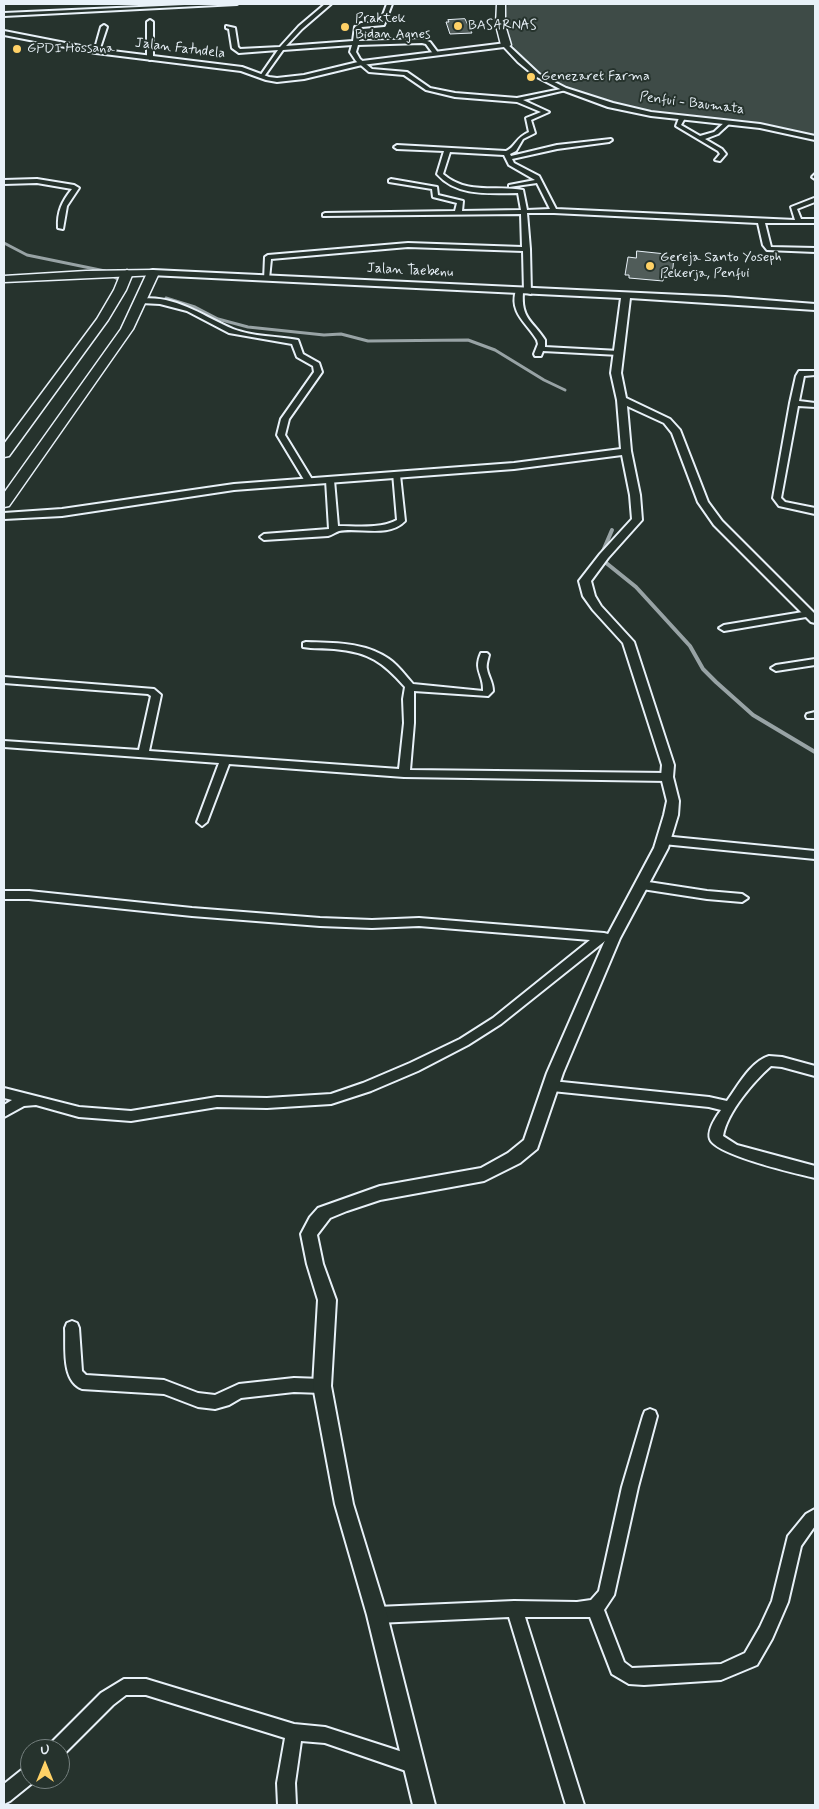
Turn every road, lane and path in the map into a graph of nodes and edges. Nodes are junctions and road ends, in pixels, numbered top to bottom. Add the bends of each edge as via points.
1 (210, 4) edge
2 (234, 4) edge
3 (328, 4) edge
4 (390, 4) edge
5 (501, 4) edge
6 (123, 6) edge
7 (4, 15) edge
8 (150, 22) dead end
9 (104, 27) dead end
10 (228, 27) dead end
11 (4, 33) edge
12 (355, 43) junction
13 (506, 45) junction
14 (285, 47) junction
15 (96, 51) junction
16 (436, 54) junction
17 (150, 58) junction
18 (362, 63) junction
19 (263, 76) junction
20 (564, 89) junction
21 (517, 100) junction
22 (682, 118) junction
23 (728, 122) junction
24 (815, 138) edge
25 (699, 139) junction
26 (609, 140) dead end
27 (397, 147) dead end
28 (447, 150) junction
29 (508, 156) junction
30 (718, 160) dead end
31 (391, 181) dead end
32 (539, 181) junction
33 (4, 182) edge
34 (489, 190) junction
35 (814, 200) dead end
36 (524, 211) junction
37 (554, 211) junction
38 (458, 212) junction
39 (444, 213) junction
40 (325, 216) dead end
41 (815, 221) edge
42 (438, 222) dead end
43 (760, 222) junction
44 (798, 222) junction
45 (61, 228) dead end
46 (527, 249) junction
47 (815, 250) edge
48 (121, 273) junction
49 (153, 273) junction
50 (4, 279) edge
51 (266, 279) junction
52 (524, 292) junction
53 (626, 296) junction
54 (141, 301) junction
55 (815, 307) edge
56 (619, 353) junction
57 (815, 373) edge
58 (622, 400) junction
59 (794, 403) junction
60 (815, 405) edge
61 (626, 451) junction
62 (4, 453) edge
63 (396, 475) junction
64 (330, 480) junction
65 (309, 481) junction
66 (4, 503) edge
67 (815, 511) edge
68 (4, 516) edge
69 (334, 528) junction
70 (264, 537) dead end
71 (601, 561) joint
72 (812, 617) edge
73 (724, 628) dead end
74 (306, 645) dead end
75 (484, 654) dead end
76 (815, 662) edge
77 (776, 668) dead end
78 (4, 680) edge
79 (410, 687) junction
80 (4, 744) edge
81 (143, 753) junction
82 (225, 761) junction
83 (404, 773) junction
84 (667, 777) junction
85 (202, 822) dead end
86 (663, 840) junction
87 (815, 855) edge
88 (642, 884) junction
89 (4, 895) edge
90 (742, 898) dead end
91 (608, 937) junction
92 (815, 1070) edge
93 (552, 1086) junction
94 (4, 1092) edge
95 (36, 1100) junction
96 (730, 1107) junction
97 (4, 1112) edge
98 (815, 1172) edge
99 (72, 1328) dead end
100 (322, 1386) junction
101 (650, 1416) dead end
102 (815, 1517) edge
103 (594, 1608) junction
104 (514, 1609) junction
105 (377, 1615) junction
106 (294, 1732) junction
107 (67, 1739) edge
108 (415, 1765) junction
109 (20, 1782) edge
110 (4, 1795) edge
111 (286, 1805) edge
112 (424, 1805) edge
113 (575, 1805) edge

1 - 2 street
1 - 6 street
3 - 14 street via 304,24
4 - 12 street via 382,24 358,26
5 - 13 highway via 501,33
6 - 7 street
8 - 17 street
9 - 15 street
10 - 14 street via 232,28 232,40 237,50
11 - 15 street, Jalan Fatudela
12 - 14 street
12 - 16 street via 424,41
12 - 18 street via 353,52
13 - 16 street
13 - 20 street, Penfui - Baumata via 529,68
14 - 19 street via 271,60
15 - 17 street, Jalan Fatudela
16 - 18 street
17 - 19 street, Jalan Fatudela via 242,69
18 - 19 street via 287,79 272,80
18 - 21 street via 375,72 405,73 428,89 439,92
20 - 21 street
20 - 22 street, Penfui - Baumata via 630,110
21 - 29 street via 546,112 528,119 531,134 521,138
22 - 23 street, Penfui - Baumata
22 - 25 street via 678,125
23 - 24 street, Penfui - Baumata
23 - 25 street via 716,133
25 - 30 street via 720,150 723,154
26 - 29 street
27 - 28 street
28 - 29 street
28 - 34 street via 440,174 445,179 469,189
29 - 32 street via 511,164 534,174
31 - 38 street via 435,188 435,196 461,202
32 - 34 street
32 - 37 street
33 - 45 street via 37,181 76,188 61,211
34 - 36 street via 521,191
35 - 44 street via 793,208
36 - 37 street
36 - 38 street
36 - 46 street
37 - 43 street
38 - 39 street
39 - 40 street via 361,218
39 - 42 street
41 - 44 street
43 - 44 street
43 - 47 street via 769,249
46 - 51 street via 408,245 268,257
46 - 52 street
48 - 49 main road, Jalan Taebenu
48 - 50 main road, Jalan Taebenu
48 - 62 highway via 120,290 102,320
49 - 51 street, Jalan Taebenu
49 - 54 highway
51 - 52 street, Jalan Taebenu
52 - 53 street, Jalan Taebenu
52 - 56 street via 517,305 539,336 542,344 539,351
53 - 55 street, Jalan Taebenu
53 - 56 street
54 - 65 street via 189,308 232,331 295,342 300,355 316,365 318,372 280,428 281,436
54 - 66 highway via 127,329
56 - 58 street via 616,373
57 - 59 street via 802,373
58 - 61 street
58 - 72 street via 667,422 677,432 709,512
59 - 60 street
59 - 67 street via 777,498 782,504
61 - 63 street via 542,463
61 - 71 street via 637,520
63 - 64 street
63 - 69 street via 401,521 398,524
64 - 65 street
64 - 69 street
65 - 68 street via 195,491 101,507
69 - 70 street via 328,533
71 - 84 street via 585,581 589,596 628,642 668,765
72 - 73 street
74 - 79 street via 364,650 387,662
75 - 79 street via 482,670 488,684 485,694
76 - 77 street
78 - 81 street via 151,691 156,695 155,704
79 - 83 street
80 - 81 street
81 - 82 street
82 - 83 street
82 - 85 street
83 - 84 street
84 - 86 street via 674,801
86 - 87 street
86 - 88 street
88 - 90 street
88 - 91 street
89 - 91 street via 320,922 419,922
91 - 93 street
91 - 95 street via 498,1021 464,1042 398,1074 331,1099 217,1102 131,1116 79,1112
92 - 96 street via 769,1061 753,1075
93 - 96 street via 709,1102
93 - 100 street via 531,1144 514,1158 484,1174 380,1193 324,1213 316,1222 309,1234 327,1300
94 - 95 street
95 - 97 street via 23,1101
96 - 98 street via 716,1130 716,1138 722,1144 733,1150
99 - 100 street via 75,1374 82,1382 164,1387 198,1400 214,1402 239,1391 294,1385
100 - 105 street via 344,1504
101 - 103 street via 606,1595
102 - 103 street via 794,1542 780,1602 751,1659 720,1672 629,1676 618,1668
103 - 104 street
104 - 105 street
104 - 113 street
105 - 108 street
106 - 107 street via 146,1686 124,1687 96,1709
106 - 108 street via 325,1735
106 - 111 street
108 - 112 street
109 - 110 street

